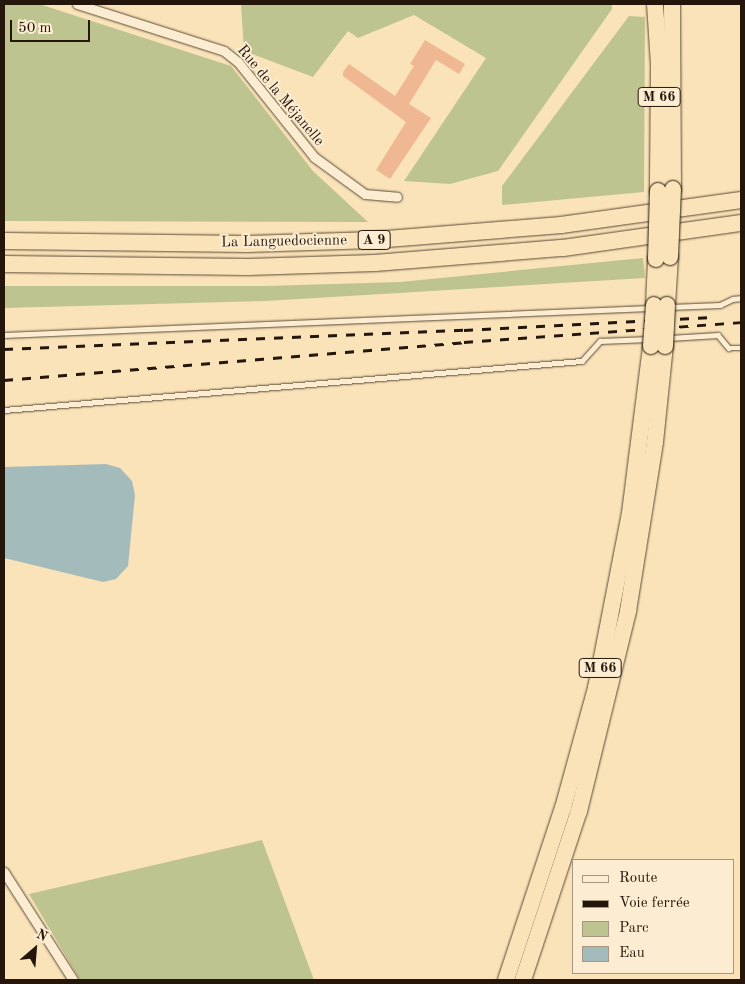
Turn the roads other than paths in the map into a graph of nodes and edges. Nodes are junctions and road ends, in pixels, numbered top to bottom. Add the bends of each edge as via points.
1 (78, 4) edge
2 (655, 4) edge
3 (672, 4) edge
4 (666, 190) junction
5 (398, 197) dead end
6 (741, 200) edge
7 (741, 223) edge
8 (4, 241) edge
9 (4, 264) edge
10 (741, 298) edge
11 (4, 335) edge
12 (658, 346) junction
13 (741, 348) edge
14 (4, 410) edge
15 (4, 872) edge
16 (73, 980) edge
17 (506, 980) edge
18 (523, 980) edge

1 - 5 street, Rue de la Méjanelle via 224,51 238,62 314,158 365,194
2 - 4 highway, M 66
3 - 4 highway, M 66
4 - 12 highway, M 66, bridge
6 - 8 highway, La Languedocienne / A 9 via 561,225 384,240 247,244
7 - 9 highway, La Languedocienne / A 9 via 563,248 375,263 248,267
10 - 11 lane via 720,305 582,312
12 - 17 highway, M 66 via 596,688 564,808
12 - 18 highway, M 66 via 648,494 628,611 579,811
13 - 14 lane via 729,348 718,335 600,342 582,361
15 - 16 street

